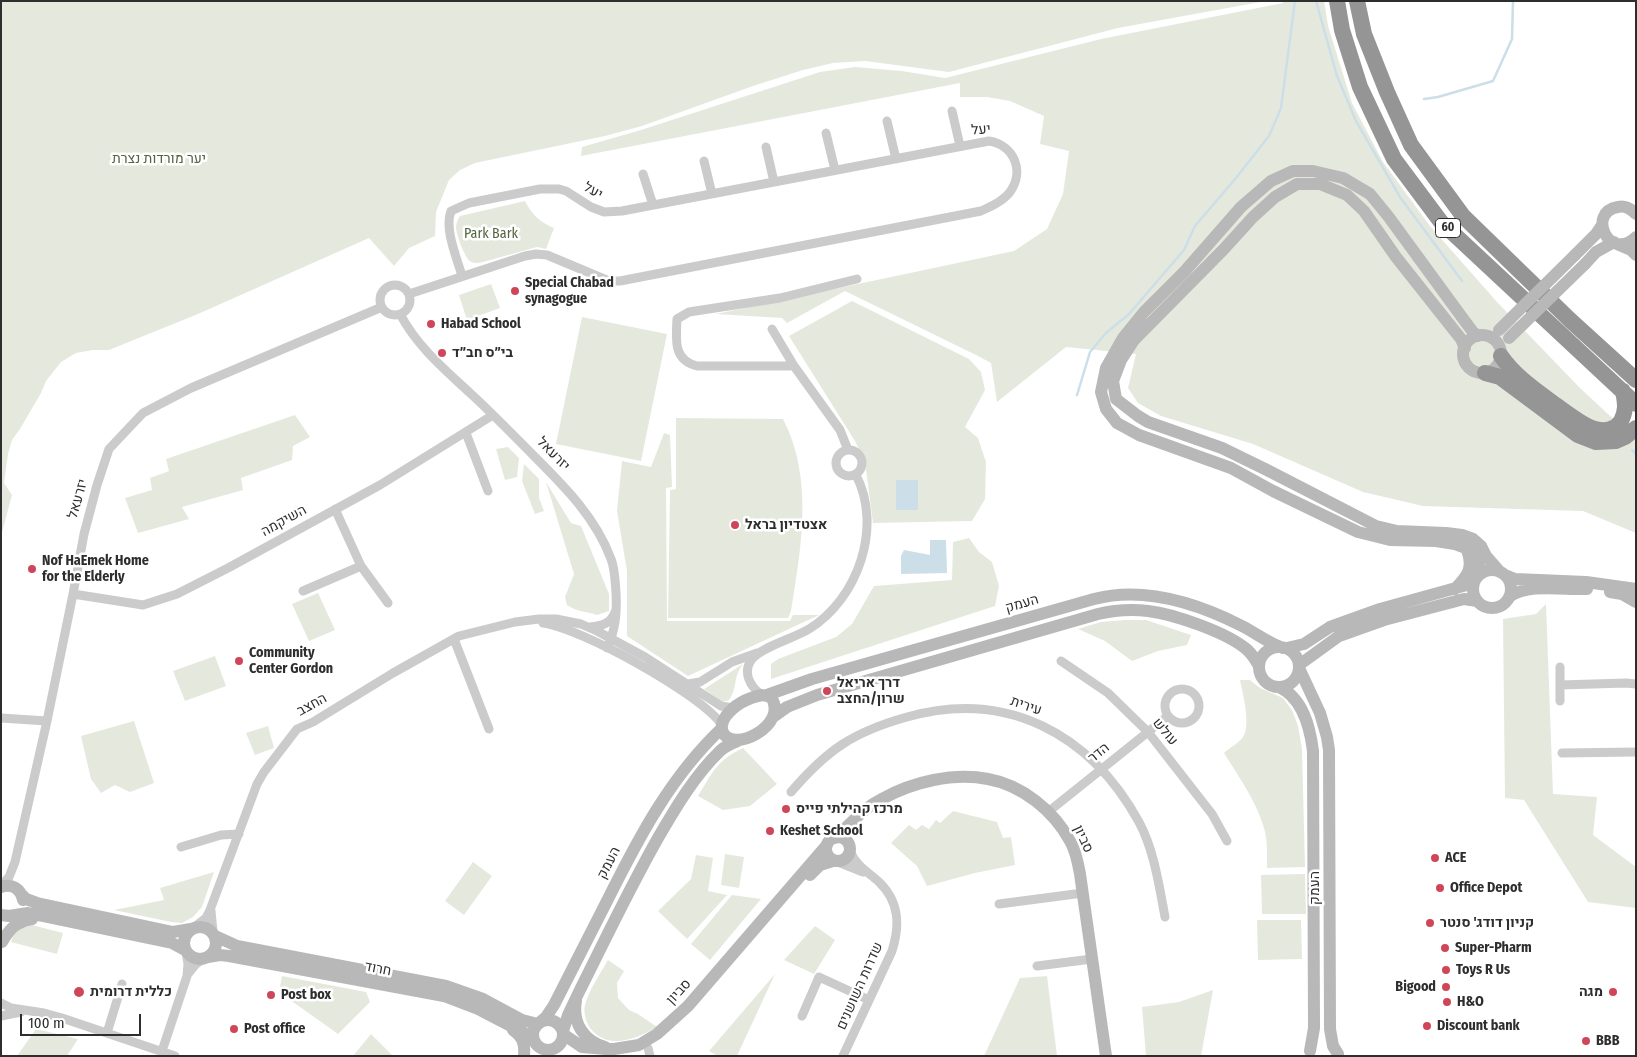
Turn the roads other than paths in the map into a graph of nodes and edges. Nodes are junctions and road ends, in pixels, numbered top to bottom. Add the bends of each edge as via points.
1 (1337, 1) edge
2 (1357, 1) edge
3 (952, 112) dead end
4 (887, 121) dead end
5 (826, 133) dead end
6 (960, 146) junction
7 (766, 147) dead end
8 (896, 158) junction
9 (704, 161) dead end
10 (835, 170) junction
11 (643, 174) dead end
12 (774, 182) junction
13 (712, 194) junction
14 (652, 205) junction
15 (1634, 210) edge
16 (1602, 225) junction
17 (1636, 237) edge
18 (1615, 243) junction
19 (1636, 255) edge
20 (1580, 260) junction
21 (462, 276) junction
22 (856, 279) dead end
23 (409, 294) junction
24 (382, 307) junction
25 (400, 314) junction
26 (772, 329) dead end
27 (1504, 334) junction
28 (1481, 335) junction
29 (1465, 348) junction
30 (1501, 353) junction
31 (794, 366) junction
32 (1485, 373) junction
33 (1636, 380) edge
34 (1623, 391) junction
35 (1636, 404) edge
36 (493, 415) junction
37 (1636, 428) edge
38 (466, 433) junction
39 (848, 450) junction
40 (856, 475) junction
41 (488, 491) dead end
42 (335, 509) junction
43 (1466, 548) junction
44 (361, 566) junction
45 (1503, 574) junction
46 (1476, 580) junction
47 (1455, 589) junction
48 (1636, 589) edge
49 (303, 591) dead end
50 (73, 594) junction
51 (1509, 597) junction
52 (1477, 601) junction
53 (388, 602) dead end
54 (1636, 602) edge
55 (616, 610) junction
56 (515, 622) junction
57 (588, 627) junction
58 (454, 639) junction
59 (612, 639) junction
60 (607, 648) junction
61 (1285, 648) junction
62 (766, 649) junction
63 (1061, 662) dead end
64 (1259, 666) junction
65 (1299, 666) junction
66 (1560, 667) dead end
67 (748, 676) junction
68 (688, 684) junction
69 (1560, 684) junction
70 (1636, 684) edge
71 (1279, 687) junction
72 (764, 695) junction
73 (1560, 701) dead end
74 (736, 706) junction
75 (1168, 716) dead end
76 (773, 717) junction
77 (1, 718) edge
78 (47, 721) junction
79 (722, 726) junction
80 (490, 729) dead end
81 (1148, 732) junction
82 (740, 740) junction
83 (1636, 752) edge
84 (1562, 753) dead end
85 (1101, 770) junction
86 (791, 792) dead end
87 (886, 797) junction
88 (1048, 812) junction
89 (239, 834) junction
90 (831, 841) junction
91 (1227, 841) dead end
92 (181, 847) dead end
93 (850, 850) junction
94 (835, 861) junction
95 (15, 862) junction
96 (871, 876) junction
97 (1, 886) edge
98 (20, 892) junction
99 (1083, 893) junction
100 (213, 903) junction
101 (1000, 904) dead end
102 (9, 915) edge
103 (46, 917) junction
104 (1165, 917) dead end
105 (192, 928) junction
106 (214, 934) junction
107 (1, 943) edge
108 (186, 951) junction
109 (206, 958) junction
110 (1092, 959) junction
111 (1036, 966) dead end
112 (187, 976) junction
113 (122, 984) dead end
114 (578, 994) junction
115 (870, 1000) junction
116 (1, 1003) edge
117 (554, 1005) junction
118 (33, 1012) junction
119 (1, 1016) edge
120 (802, 1016) dead end
121 (507, 1018) junction
122 (539, 1023) junction
123 (107, 1033) junction
124 (563, 1033) junction
125 (534, 1040) junction
126 (162, 1051) junction
127 (552, 1051) edge
128 (649, 1052) edge
129 (617, 1053) edge
130 (1308, 1053) edge
131 (1338, 1055) edge
132 (175, 1056) edge
133 (524, 1056) edge
134 (531, 1056) edge
135 (590, 1056) edge
136 (843, 1056) edge
137 (1106, 1056) edge

1 - 34 highway, 60 via 1342,30 1360,88 1394,159 1441,222
2 - 33 highway, 60 via 1364,34 1411,145 1463,216
3 - 6 street
4 - 8 street
5 - 10 street
6 - 8 street, יעל
6 - 21 street, יעל via 990,140 1012,153 1016,172 1011,191 981,211 620,281 609,281 547,255 536,254
7 - 12 street
8 - 10 street, יעל
9 - 13 street
10 - 12 street, יעל
11 - 14 street
12 - 13 street, יעל
13 - 14 street, יעל
14 - 21 street, יעל via 604,212 566,191 551,188 469,203 451,211 448,218
15 - 16 street via 1611,209
16 - 18 street via 1606,237
16 - 20 street
17 - 18 street via 1623,244
18 - 19 street
18 - 20 street
20 - 27 street, bridge
21 - 23 street
22 - 31 street via 772,300 689,312 677,319 678,352 686,363 697,366
23 - 24 street via 400,286 390,286 380,297
23 - 25 street via 409,306
24 - 25 street via 389,314
24 - 50 street, יזרעאל via 191,388 143,413 110,449 84,534
25 - 36 street, יזרעאל via 417,342
26 - 31 street
27 - 28 street
27 - 30 street
28 - 29 street via 1468,342
28 - 30 street via 1496,340
28 - 43 street via 1473,332 1370,194 1343,178 1313,171 1293,171 1271,181 1241,207 1144,312 1122,338 1106,368 1101,392 1106,409 1116,423 1139,435 1231,468 1358,532 1390,540 1436,541
29 - 32 street via 1467,366
29 - 45 street via 1364,211 1347,195 1320,184 1297,184 1253,217 1134,340 1121,360 1114,381 1116,398 1148,422 1222,448 1376,526 1397,531 1462,535 1473,539
30 - 32 street via 1496,367
30 - 34 highway via 1510,369 1529,385 1596,430 1608,431 1616,427 1625,407
31 - 39 street via 840,430
32 - 37 highway via 1500,377 1578,435 1596,442 1616,441
34 - 35 highway, 60
36 - 38 street, השיקמה
36 - 55 street, יזרעאל via 575,499 589,518 612,561
38 - 41 street
38 - 42 street, השיקמה
39 - 40 street via 859,454 862,461
39 - 40 street via 837,457 837,469 843,475
40 - 62 street via 864,494 866,528 864,551 848,590 840,603 810,629
42 - 44 street
42 - 50 street, השיקמה via 177,594 142,605
43 - 46 street via 1480,568
43 - 47 street via 1470,567
44 - 49 street
44 - 53 street
45 - 46 street via 1488,571
45 - 48 street via 1515,579 1586,582
45 - 51 street via 1511,586
46 - 47 street
46 - 52 street via 1474,595
47 - 61 street via 1380,609 1330,627 1304,644
50 - 78 street, יזרעאל
51 - 52 street via 1501,606 1494,608
51 - 54 street via 1522,590 1588,589 1622,594
52 - 65 street via 1464,598 1339,636
55 - 57 street via 604,624
55 - 59 street, יזרעאל
56 - 57 street, החצב via 556,619
56 - 58 street, החצב
56 - 60 street, החצב via 539,622 561,627
57 - 59 street, החצב
58 - 80 street
58 - 89 street, החצב via 297,730 257,784
59 - 60 street, יזרעאל
59 - 68 street, החצב
60 - 79 street, החצב via 688,696 715,716
61 - 64 street via 1268,650 1262,655
61 - 65 street via 1297,658
61 - 72 street, העמק via 1229,620 1177,601 1150,595 1120,594 1094,598
62 - 67 street via 752,658
62 - 68 street via 732,662 700,682
63 - 81 street, עולש via 1108,693
64 - 71 street via 1260,675 1266,683
64 - 76 street via 1246,648 1222,635 1160,613 1121,610 817,695 787,707
65 - 71 street via 1292,683
65 - 131 street, העמק via 1320,713 1329,750 1330,1029
66 - 69 street
67 - 72 street via 748,682
67 - 74 street via 746,692
68 - 74 street, החצב via 721,706
69 - 70 street
69 - 73 street
71 - 130 street, העמק via 1291,694 1299,706 1313,751 1314,1028
72 - 74 street
72 - 76 street via 774,702 776,710
74 - 79 street via 724,718
75 - 81 street, הדר
76 - 82 street via 754,735
77 - 78 street
78 - 95 street, יזרעאל
79 - 82 street via 725,735
79 - 117 street, העמק via 688,763 653,815
81 - 85 street, הדר
81 - 91 street, עולש via 1212,814
82 - 114 street via 722,750 681,800 642,867
83 - 84 street
85 - 86 street, עירית via 1058,734 1014,714 987,709 941,709 874,728 853,738 818,762
85 - 88 street, הדר
85 - 104 street, עירית via 1146,835
87 - 88 street, סביון via 937,780 988,779 1028,796
87 - 90 street, סביון via 863,811
87 - 93 street, סביון via 854,830
88 - 99 street, סביון via 1071,843
89 - 92 street via 221,835
89 - 100 street, החצב
90 - 93 street via 844,838
90 - 94 street via 827,855
90 - 129 street, סביון via 678,1016 650,1039
93 - 94 street via 845,860
93 - 96 street, שדרות השושנים via 856,862
94 - 96 street, שדרות השושנים
94 - 128 street, סביון via 825,862 816,868 693,1010
95 - 97 street, יזרעאל
95 - 98 street, יזרעאל
96 - 115 street, שדרות השושנים via 885,890 897,913 898,923 892,951
97 - 98 street via 10,886
98 - 102 street via 22,907
98 - 105 street via 26,899 37,903 173,932
99 - 101 street
99 - 110 street, סביון
100 - 105 street, החצב via 206,918
100 - 106 street, החצב via 211,920
102 - 103 street via 28,913
102 - 107 street
103 - 107 street via 18,922
103 - 108 street via 172,943
105 - 106 street via 204,927
105 - 108 street via 183,942
106 - 109 street via 214,951
106 - 121 street, חרוד via 237,946 446,986 470,994
108 - 109 street via 195,959
108 - 112 street
109 - 112 street via 196,964
109 - 121 street, חרוד via 220,955 236,957 444,996
110 - 111 street
110 - 137 street, סביון
112 - 126 street
113 - 123 street
114 - 124 street
114 - 129 street via 575,1016 580,1030 592,1042
115 - 120 street via 820,977
115 - 136 street, שדרות השושנים
116 - 118 street
117 - 121 street via 537,1016
117 - 122 street, העמק
118 - 119 street
118 - 123 street via 44,1012
121 - 122 street, חרוד
121 - 125 street, חרוד
121 - 133 street via 522,1038
122 - 124 street via 554,1021
122 - 125 street via 533,1031
123 - 126 street
124 - 127 street via 561,1042
124 - 129 street, סביון via 582,1046
125 - 127 street via 536,1046
125 - 134 street
126 - 132 street
127 - 135 street
128 - 129 street, סביון
130 - 131 street via 1323,1045 1334,1049

